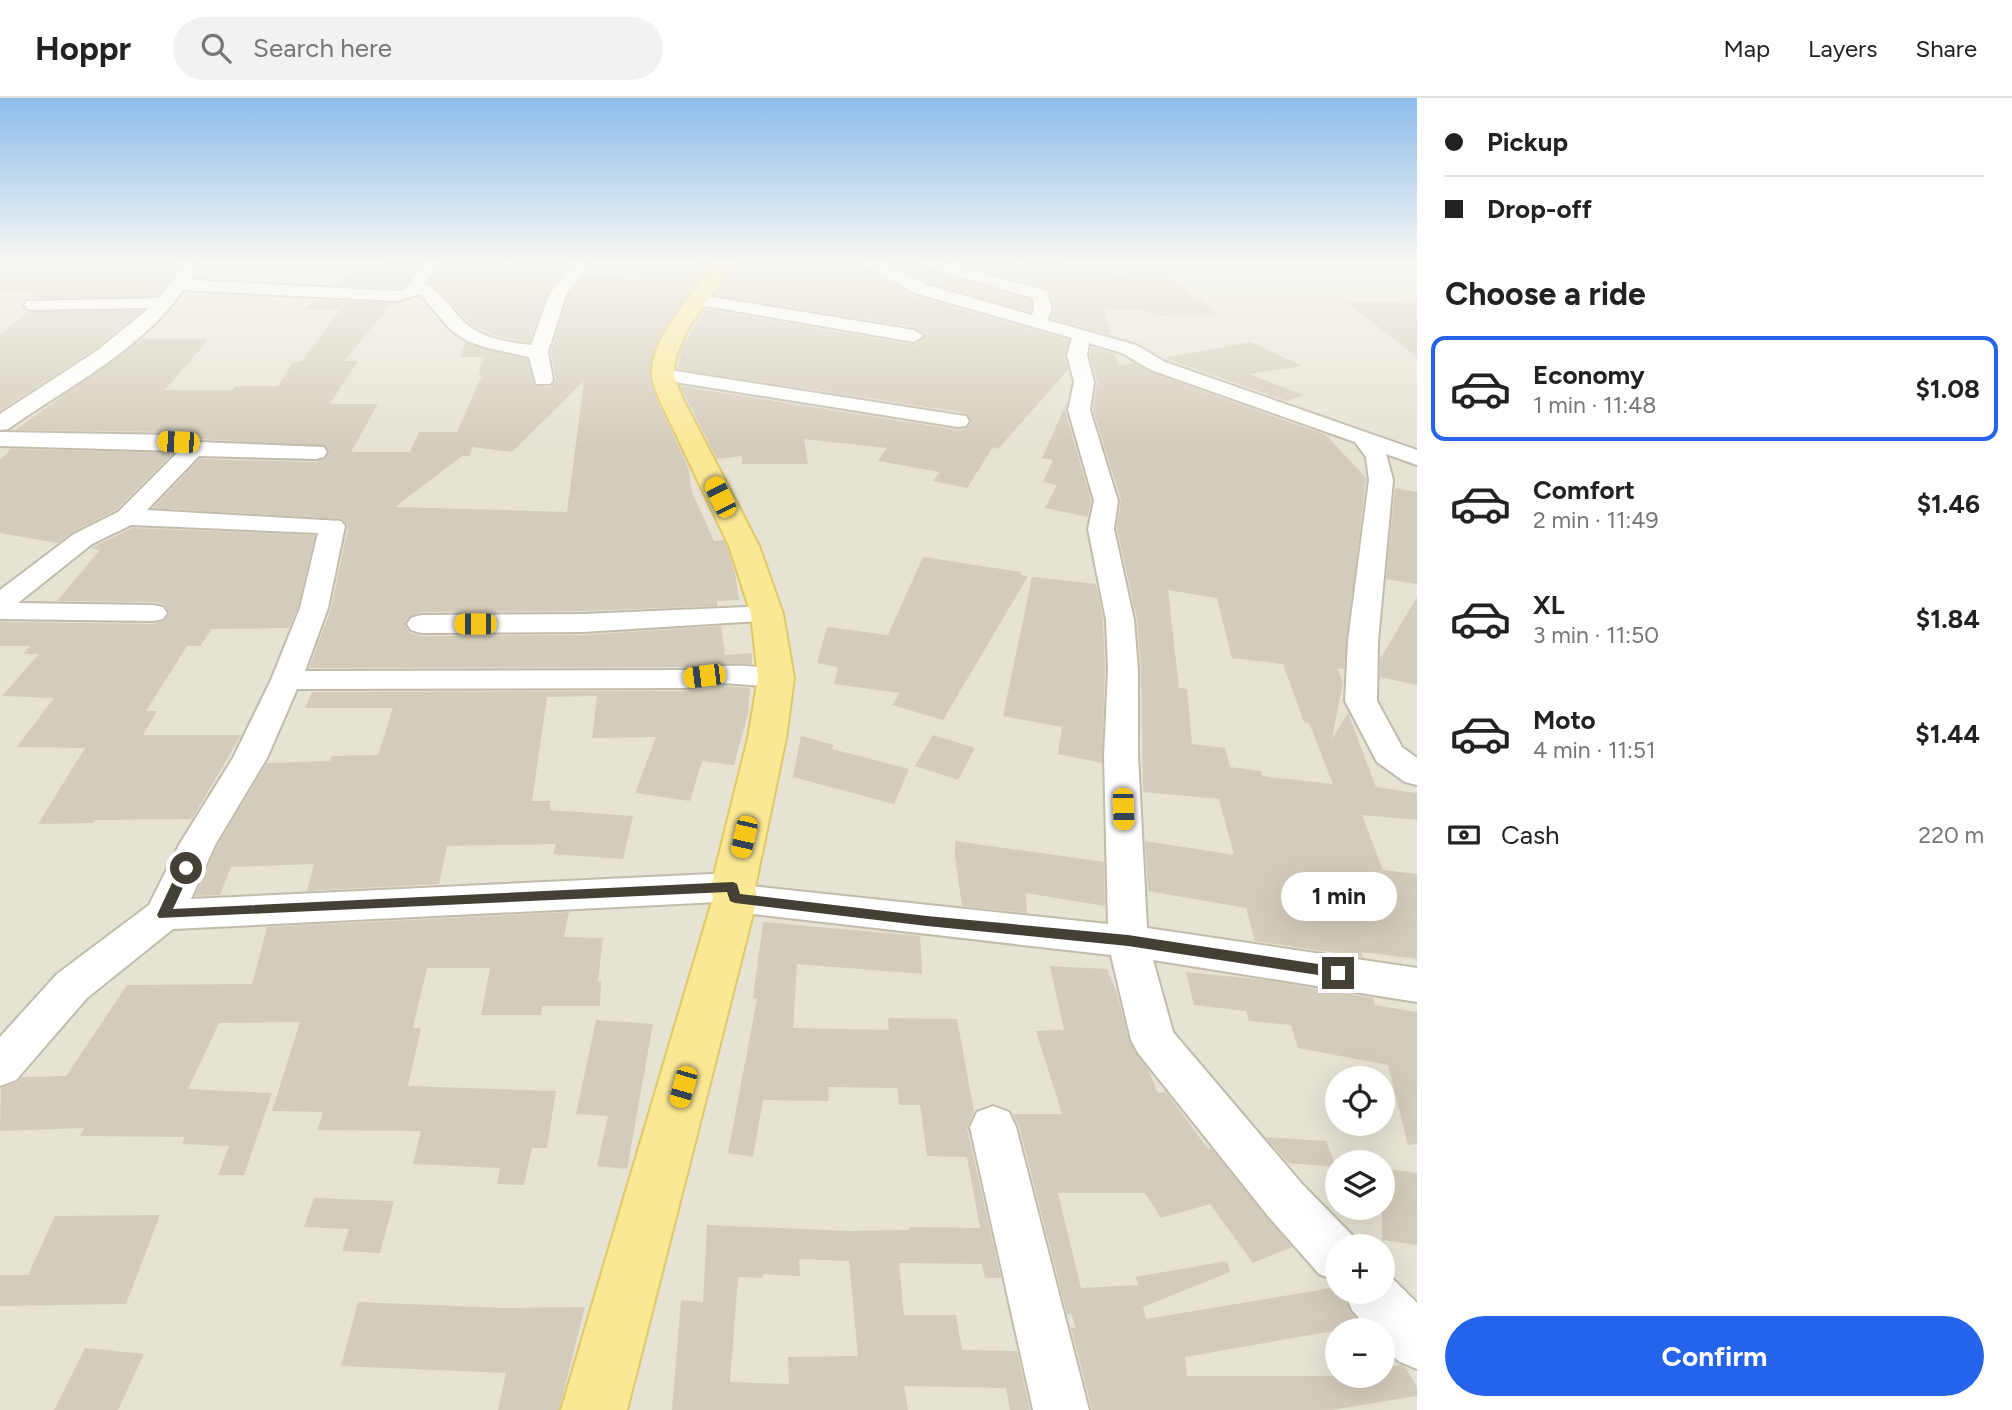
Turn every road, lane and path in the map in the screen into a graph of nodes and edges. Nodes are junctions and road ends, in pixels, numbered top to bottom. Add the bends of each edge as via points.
1 (141, 324) edge
2 (456, 324) edge
3 (548, 324) edge
4 (683, 324) edge
5 (844, 324) edge
6 (1049, 324) edge
7 (1082, 334) junction
8 (914, 336) dead end
9 (538, 352) junction
10 (663, 375) junction
11 (543, 380) dead end
12 (958, 421) dead end
13 (0, 424) edge
14 (1363, 438) junction
15 (0, 439) edge
16 (193, 449) junction
17 (316, 452) dead end
18 (1417, 458) edge
19 (127, 517) junction
20 (0, 603) edge
21 (0, 611) edge
22 (153, 613) dead end
23 (767, 614) junction
24 (421, 624) dead end
25 (776, 678) junction
26 (286, 680) junction
27 (1417, 774) edge
28 (734, 892) junction
29 (164, 915) junction
30 (1128, 940) junction
31 (1417, 985) edge
32 (0, 1067) edge
33 (993, 1126) dead end
34 (1325, 1243) edge
35 (1381, 1304) edge
36 (1417, 1342) edge
37 (594, 1410) edge
38 (1061, 1410) edge

1 - 13 street via 120,343 41,382
2 - 9 street via 494,345
3 - 9 street
4 - 10 main road via 666,355
5 - 8 street
6 - 7 street
7 - 14 street via 1129,349 1158,366
7 - 30 street via 1077,355 1084,382 1079,410 1106,501 1101,529 1120,620
9 - 11 street
10 - 12 street
10 - 23 main road via 744,546
14 - 18 street
14 - 27 street via 1377,457 1381,480 1361,701 1390,754
15 - 16 street via 178,442
16 - 17 street
16 - 19 street
19 - 20 street via 83,539
19 - 26 street via 332,526 314,608
21 - 22 street
23 - 24 street via 583,623
23 - 25 main road
25 - 26 street via 723,674 684,679
25 - 28 main road
26 - 29 street via 250,758 197,845
28 - 29 street
28 - 30 street via 927,921
28 - 37 main road
29 - 32 street via 72,986
30 - 31 street
30 - 34 street via 1153,1040
33 - 38 street
35 - 36 street

